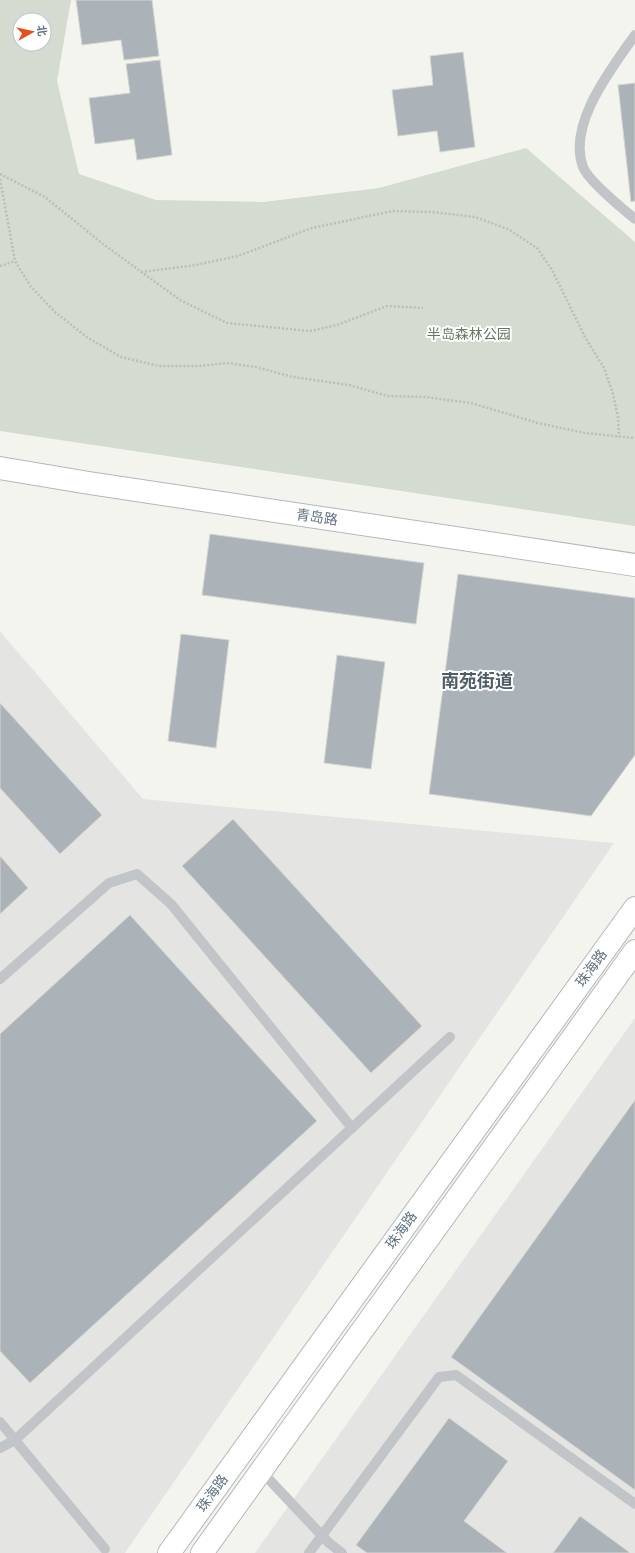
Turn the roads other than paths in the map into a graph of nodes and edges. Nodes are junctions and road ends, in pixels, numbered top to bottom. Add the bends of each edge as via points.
1 (635, 35) edge
2 (635, 219) edge
3 (0, 468) edge
4 (635, 565) edge
5 (635, 908) edge
6 (635, 951) edge
7 (0, 979) edge
8 (450, 1037) dead end
9 (352, 1128) junction
10 (0, 1422) edge
11 (15, 1440) junction
12 (0, 1448) edge
13 (261, 1471) junction
14 (635, 1504) edge
15 (322, 1536) junction
16 (105, 1549) dead end
17 (169, 1553) edge
18 (202, 1553) edge
19 (310, 1553) edge
20 (342, 1553) edge

1 - 2 lane via 596,91 579,139 583,168 610,198
3 - 4 main road, 青岛路
5 - 17 main road, 珠海路
6 - 13 main road, 珠海路
7 - 9 lane via 109,882 137,874 171,904
8 - 9 lane
9 - 11 lane
10 - 11 lane
11 - 12 lane
11 - 16 lane
13 - 15 lane
13 - 18 main road, 珠海路
14 - 15 lane via 456,1375 439,1378
15 - 19 lane
15 - 20 lane

